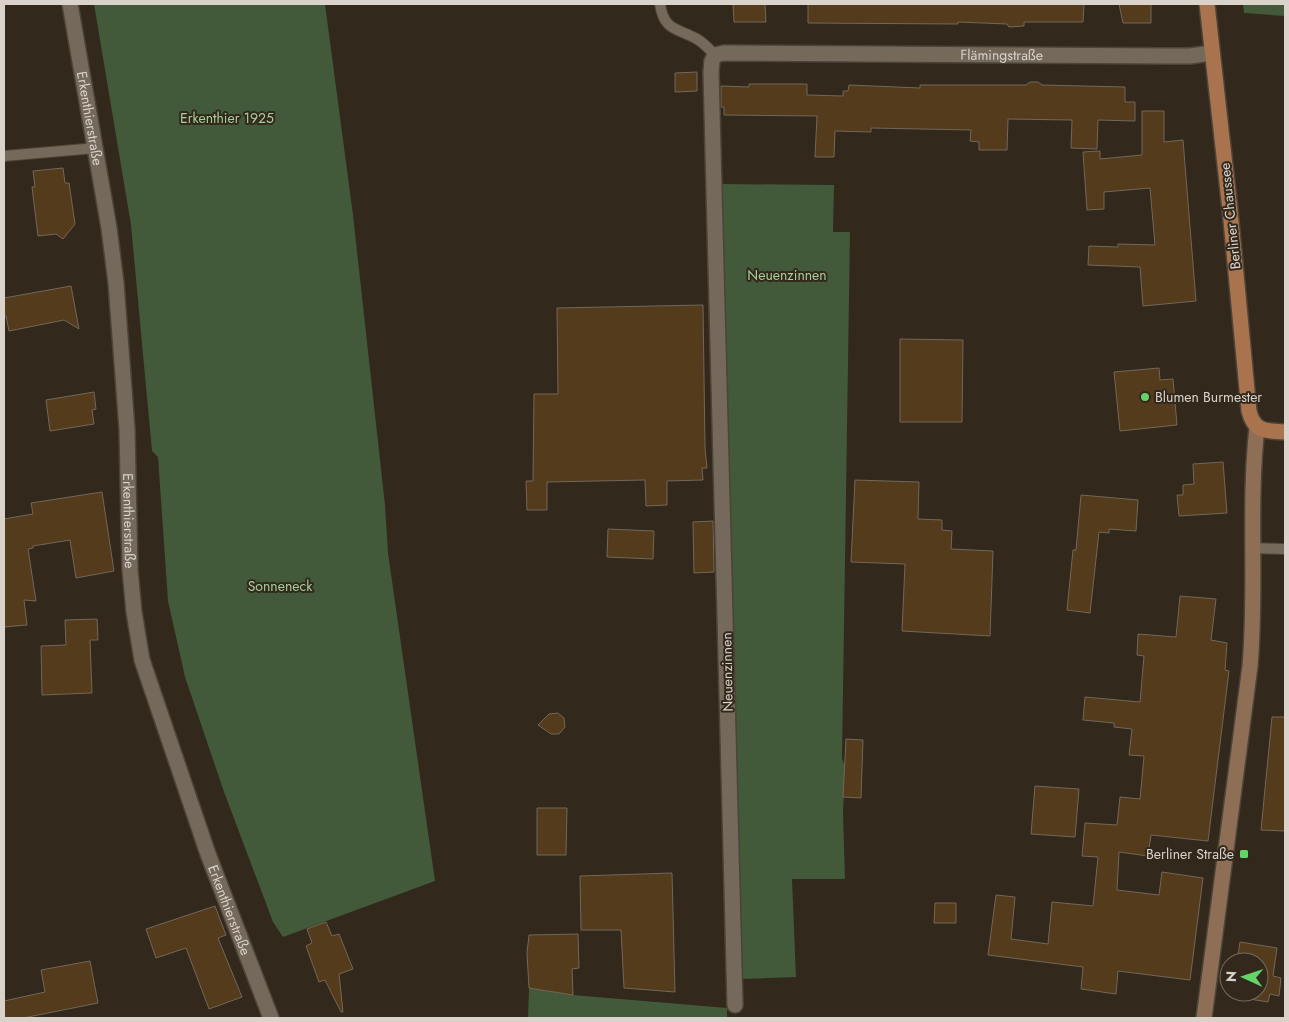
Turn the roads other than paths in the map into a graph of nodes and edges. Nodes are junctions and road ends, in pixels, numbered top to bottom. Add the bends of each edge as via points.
1 (70, 4) edge
2 (660, 4) edge
3 (1206, 4) edge
4 (1212, 53) junction
5 (715, 55) junction
6 (96, 148) junction
7 (4, 156) edge
8 (1257, 428) junction
9 (1285, 432) edge
10 (1253, 548) junction
11 (1283, 550) dead end
12 (735, 1005) dead end
13 (271, 1018) edge
14 (1204, 1018) edge

1 - 6 street, Erkenthierstraße
2 - 5 lane via 663,19 670,27 699,40
3 - 4 main road, Berliner Chaussee
4 - 5 street, Flämingstraße via 1190,56
4 - 8 main road, Berliner Chaussee via 1249,411
5 - 12 street, Neuenzinnen via 711,72
6 - 7 lane
6 - 13 street, Erkenthierstraße via 116,283 127,429 130,570 142,660 208,854
8 - 9 main road
8 - 10 street
10 - 11 lane
10 - 14 street via 1250,666

